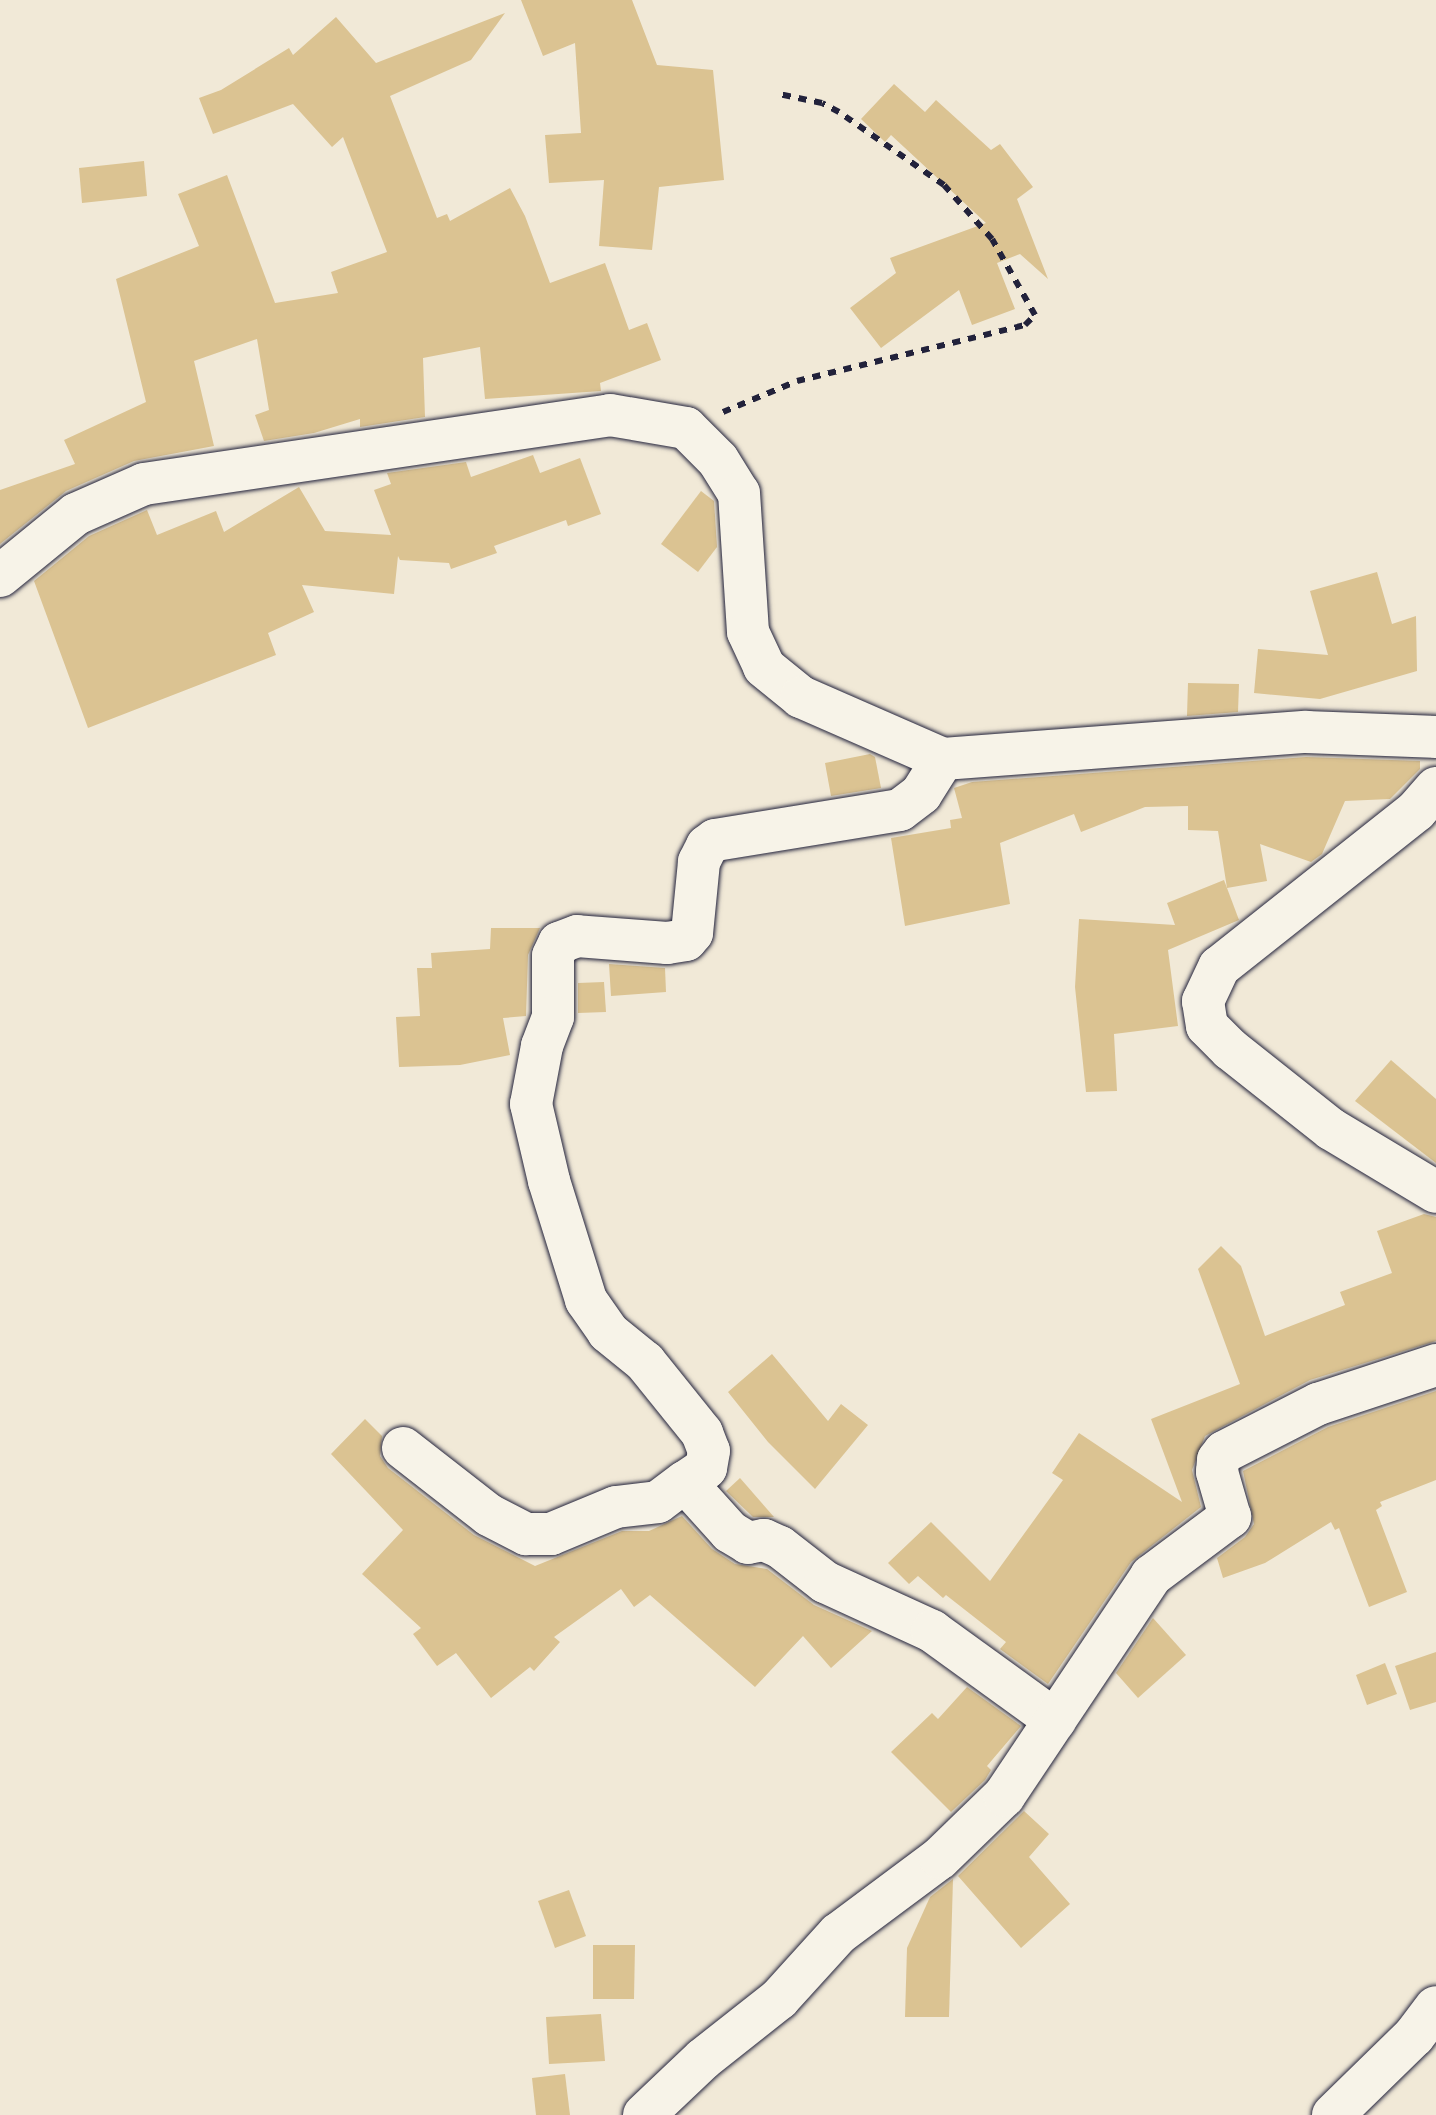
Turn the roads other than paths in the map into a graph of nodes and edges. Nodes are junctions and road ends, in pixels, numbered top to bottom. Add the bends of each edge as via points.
1 (0, 576) edge
2 (1436, 737) edge
3 (942, 759) junction
4 (1436, 788) edge
5 (1436, 1192) edge
6 (1436, 1365) edge
7 (403, 1448) dead end
8 (685, 1482) junction
9 (1054, 1720) junction
10 (1436, 2007) edge
11 (644, 2115) edge
12 (1333, 2115) edge

1 - 3 street via 76,514 144,484 610,416 686,428 739,493 748,632 764,667 801,696
2 - 3 street via 1306,732
3 - 8 street via 921,794 900,810 715,840 699,862 686,940 577,936 559,943 553,956 552,1017 531,1104 548,1181 586,1300 702,1432 706,1468
4 - 5 street via 1416,811 1219,967 1203,1001 1208,1026 1230,1049 1331,1129
6 - 9 street via 1318,1404 1224,1452 1217,1472 1230,1517 1151,1576
7 - 8 street via 488,1515 526,1534 564,1530 616,1506 658,1502
8 - 9 street via 730,1532 748,1543 780,1546 825,1582 932,1631
9 - 11 street via 1004,1796 940,1858 838,1934 779,1999
10 - 12 street

